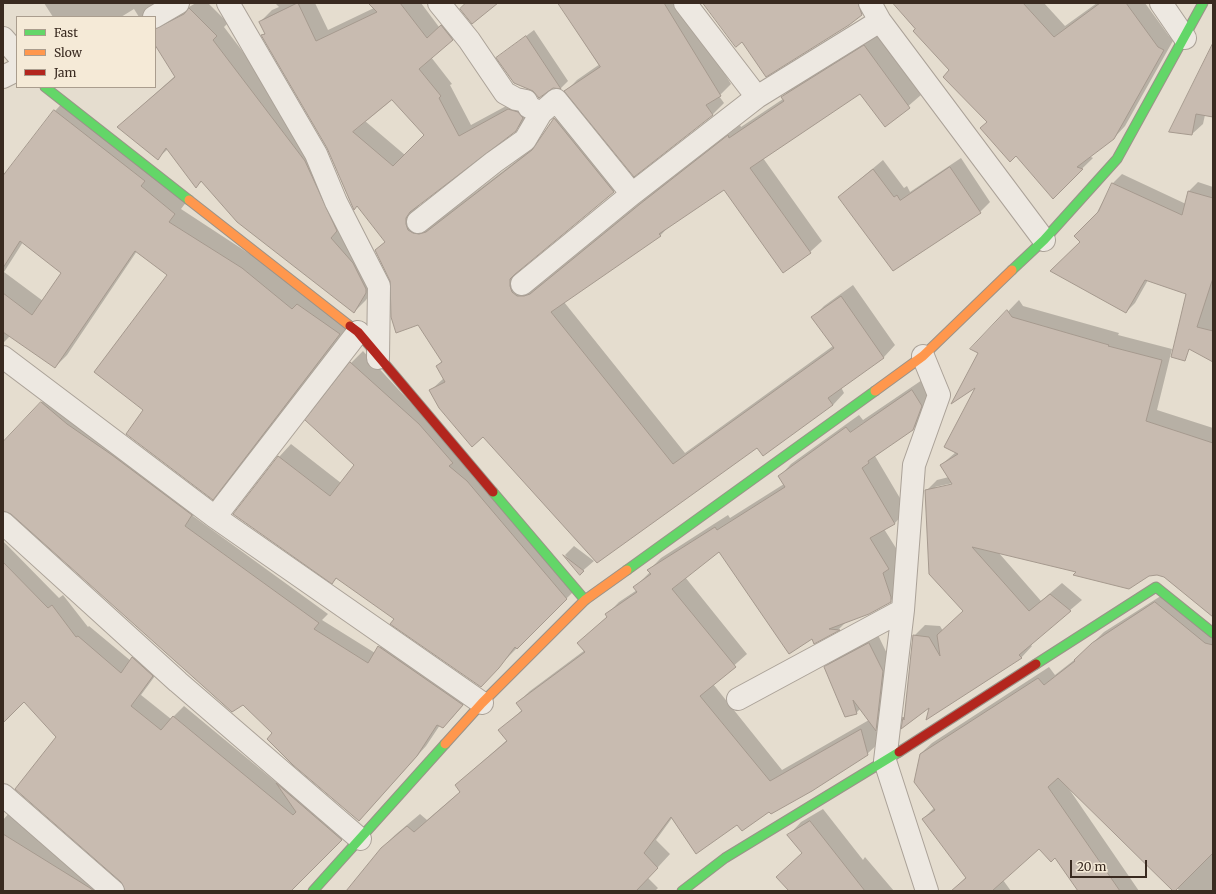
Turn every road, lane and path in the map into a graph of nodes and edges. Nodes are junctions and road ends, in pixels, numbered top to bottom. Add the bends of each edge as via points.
1 (178, 3) edge
2 (228, 3) edge
3 (440, 3) edge
4 (685, 3) edge
5 (1161, 3) edge
6 (1203, 3) edge
7 (875, 12) edge
8 (156, 16) edge
9 (3, 38) edge
10 (1185, 38) junction
11 (16, 53) edge
12 (16, 70) edge
13 (3, 77) edge
14 (46, 88) edge
15 (757, 97) junction
16 (541, 113) junction
17 (632, 194) junction
18 (418, 222) dead end
19 (1044, 240) junction
20 (522, 284) dead end
21 (358, 332) junction
22 (923, 356) junction
23 (3, 357) edge
24 (378, 358) junction
25 (215, 517) junction
26 (3, 523) edge
27 (585, 600) junction
28 (903, 610) junction
29 (1213, 633) edge
30 (738, 699) dead end
31 (482, 703) junction
32 (885, 761) junction
33 (3, 795) edge
34 (360, 839) junction
35 (113, 891) edge
36 (313, 891) edge
37 (682, 891) edge
38 (926, 891) edge

1 - 8 street
2 - 24 street via 316,154 336,202 379,286
3 - 16 street via 505,93 526,101 529,107
4 - 15 street
5 - 10 street
6 - 10 street
7 - 15 street
7 - 19 street
9 - 11 street
10 - 19 street via 1117,159
12 - 13 street
14 - 21 street
15 - 17 street
16 - 17 street via 556,100
16 - 18 street via 525,140
17 - 20 street
19 - 22 street
21 - 24 street
21 - 25 street
22 - 27 street
22 - 28 street via 939,395 914,465
23 - 25 street
24 - 27 street
25 - 31 street
26 - 34 street via 178,682
27 - 31 street
28 - 30 street
28 - 32 street
29 - 32 street via 1156,587
31 - 34 street
32 - 37 street via 725,858
32 - 38 street
33 - 35 street
34 - 36 street

